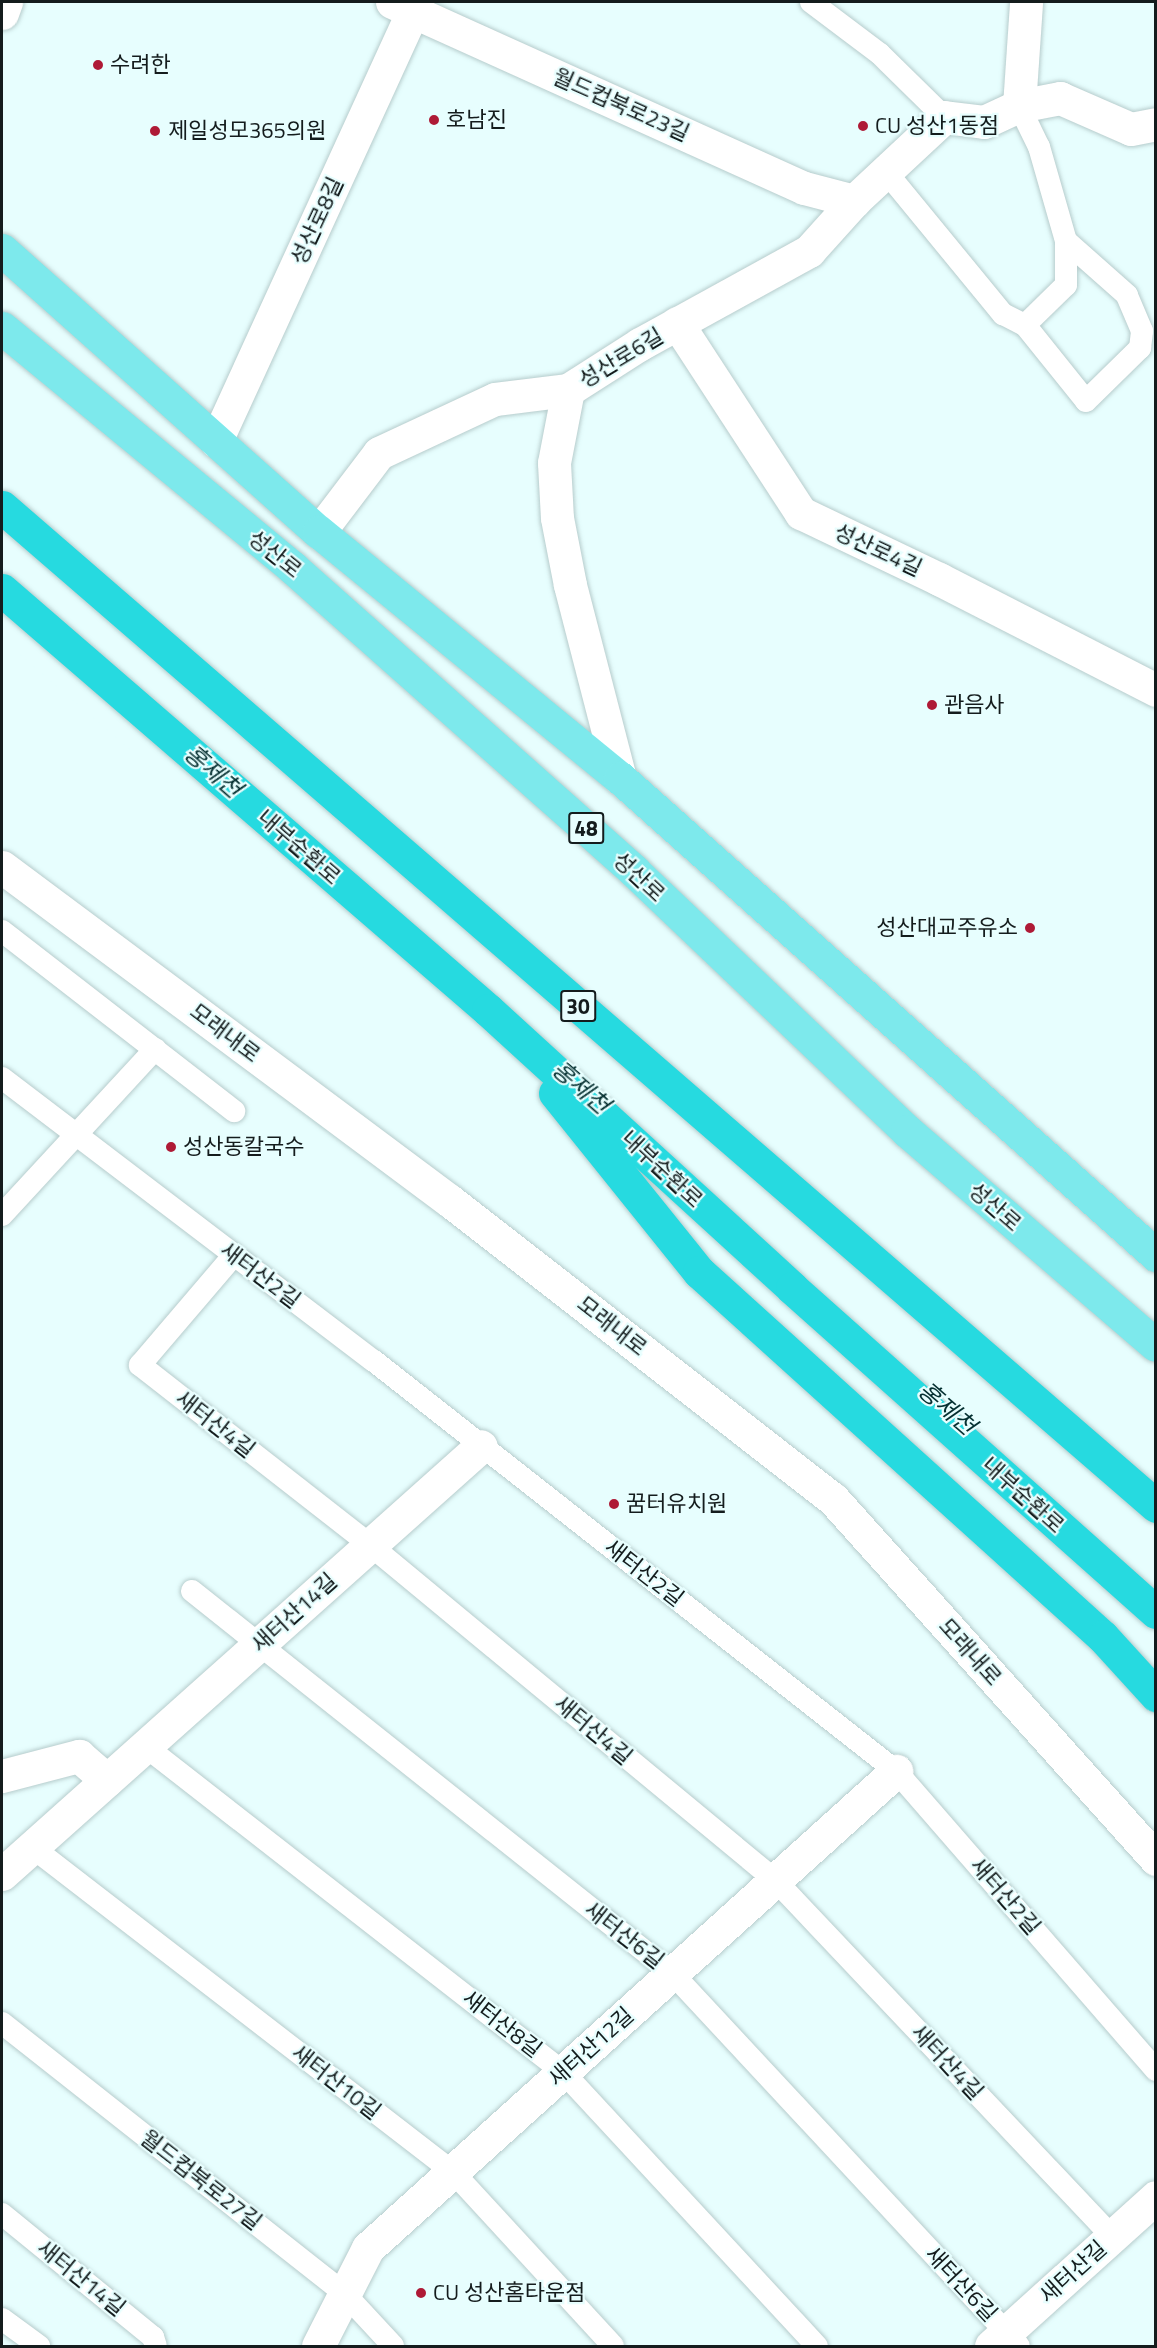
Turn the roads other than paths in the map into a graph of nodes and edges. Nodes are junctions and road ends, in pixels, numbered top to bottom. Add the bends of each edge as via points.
1 (6, 2) edge
2 (811, 2) edge
3 (1026, 2) edge
4 (407, 5) edge
5 (2, 13) edge
6 (1019, 106) junction
7 (944, 117) junction
8 (1155, 124) edge
9 (887, 173) junction
10 (854, 201) junction
11 (1066, 241) junction
12 (2, 250) edge
13 (677, 323) junction
14 (1025, 325) junction
15 (2, 328) edge
16 (568, 390) junction
17 (216, 441) junction
18 (2, 507) edge
19 (318, 532) junction
20 (2, 590) edge
21 (1155, 690) edge
22 (620, 778) junction
23 (2, 867) edge
24 (2, 931) edge
25 (488, 1010) junction
26 (155, 1049) junction
27 (2, 1078) edge
28 (234, 1110) dead end
29 (77, 1135) junction
30 (2, 1215) edge
31 (234, 1255) junction
32 (1155, 1255) edge
33 (1155, 1345) edge
34 (481, 1446) junction
35 (1155, 1506) edge
36 (370, 1545) junction
37 (192, 1591) dead end
38 (1155, 1612) edge
39 (257, 1646) junction
40 (1155, 1695) edge
41 (145, 1746) junction
42 (896, 1771) junction
43 (2, 1776) edge
44 (107, 1780) junction
45 (32, 1847) junction
46 (1155, 1859) edge
47 (2, 1874) edge
48 (775, 1880) junction
49 (672, 1973) junction
50 (2, 2023) edge
51 (1155, 2070) edge
52 (564, 2072) junction
53 (453, 2172) junction
54 (1155, 2197) edge
55 (2, 2214) edge
56 (1113, 2236) junction
57 (344, 2293) junction
58 (2, 2319) edge
59 (1005, 2342) edge
60 (39, 2346) edge
61 (156, 2346) edge
62 (318, 2346) edge
63 (393, 2346) edge
64 (613, 2346) edge
65 (817, 2346) edge

1 - 5 street
2 - 7 lane via 880,54
3 - 6 street
4 - 10 street, 월드컵북로23길 via 804,188
4 - 17 street, 성산로8길
6 - 7 street via 984,122
6 - 8 street via 1060,98 1131,129
6 - 11 lane via 1040,147
7 - 9 street, 성산로6길
9 - 10 street, 성산로6길
9 - 14 lane via 1003,314
10 - 13 street, 성산로6길 via 809,251
11 - 14 lane via 1066,285
11 - 14 lane via 1127,295 1142,331 1140,348 1086,400
12 - 17 main road
13 - 16 street, 성산로6길
13 - 21 street, 성산로4길 via 801,513
15 - 33 main road, 성산로 / 48 via 302,576 634,871 907,1131
16 - 19 street, 성산로6길 via 495,399 379,453
16 - 22 street via 554,463 557,518
17 - 19 main road
18 - 35 highway, 30
19 - 22 main road
20 - 25 highway, 내부순환로
22 - 32 main road
23 - 46 street, 모래내로 via 450,1200 833,1499
24 - 26 lane
25 - 38 highway, 내부순환로
25 - 40 highway via 699,1272 1103,1637
26 - 28 lane
26 - 29 lane
27 - 29 lane, 새터산2길
29 - 30 lane
29 - 31 lane, 새터산2길
31 - 34 lane, 새터산2길
31 - 36 lane, 새터산4길 via 140,1365
34 - 36 street, 새터산14길
34 - 42 lane, 새터산2길
36 - 39 street, 새터산14길
36 - 48 lane, 새터산4길
37 - 39 lane, 새터산6길
39 - 41 street, 새터산14길
39 - 49 lane, 새터산6길
41 - 44 street, 새터산14길
41 - 52 lane, 새터산8길
42 - 48 street, 새터산12길
42 - 51 lane, 새터산2길
43 - 44 street via 79,1756
44 - 45 street, 새터산14길
45 - 47 street, 새터산14길
45 - 53 lane, 새터산10길
48 - 49 street, 새터산12길
48 - 56 lane, 새터산4길
49 - 52 street, 새터산12길
49 - 59 lane, 새터산6길
50 - 57 lane, 월드컵북로27길
52 - 53 street, 새터산12길
52 - 65 lane, 새터산8길
53 - 57 street, 새터산12길 via 368,2248
53 - 64 lane, 새터산10길
54 - 56 street, 새터산길
55 - 61 lane, 새터산14길 via 153,2337
56 - 59 street, 새터산길
57 - 62 street, 새터산12길
57 - 63 lane, 월드컵북로27길
58 - 60 lane

